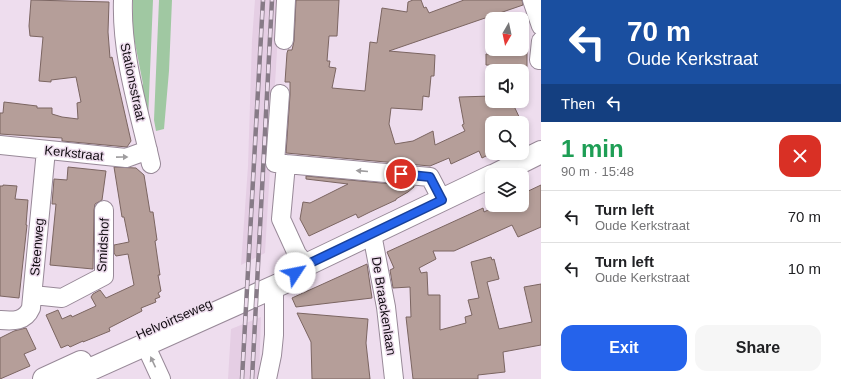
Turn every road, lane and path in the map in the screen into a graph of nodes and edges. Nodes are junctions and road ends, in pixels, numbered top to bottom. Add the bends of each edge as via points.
1 (123, 0) edge
2 (286, 0) edge
3 (532, 0) edge
4 (541, 26) edge
5 (284, 40) dead end
6 (541, 41) edge
7 (541, 60) edge
8 (280, 94) dead end
9 (0, 145) edge
10 (46, 150) junction
11 (541, 152) edge
12 (149, 157) joint
13 (286, 164) junction
14 (509, 168) edge
15 (485, 179) edge
16 (439, 194) junction
17 (104, 210) dead end
18 (372, 234) junction
19 (306, 265) junction
20 (274, 286) junction
21 (33, 295) junction
22 (0, 320) edge
23 (146, 343) junction
24 (44, 379) edge
25 (68, 379) edge
26 (161, 379) edge
27 (267, 379) edge
28 (394, 379) edge

1 - 12 street, Stationsstraat via 125,51
2 - 5 street
3 - 4 street
6 - 7 street
8 - 13 street via 275,163
9 - 10 street, Kerkstraat
10 -> 12 street, Kerkstraat via 126,158
10 - 21 street, Steenweg
11 - 14 main road, Helvoirtseweg
16 -> 13 street via 430,177
13 - 19 street via 281,219 297,254
15 - 16 main road, Helvoirtseweg
16 - 18 main road, Helvoirtseweg
17 - 21 street, Smidshof via 104,276 62,298
18 - 19 main road, Helvoirtseweg
18 - 28 street, De Braackenlaan via 386,307
19 - 20 main road, Helvoirtseweg via 285,282
19 - 24 main road, Helvoirtseweg via 277,271
20 - 23 main road, Helvoirtseweg
20 - 27 street via 274,335
21 - 22 street, Steenweg via 30,311 24,318 16,321
23 - 25 main road, Helvoirtseweg
26 -> 23 street

